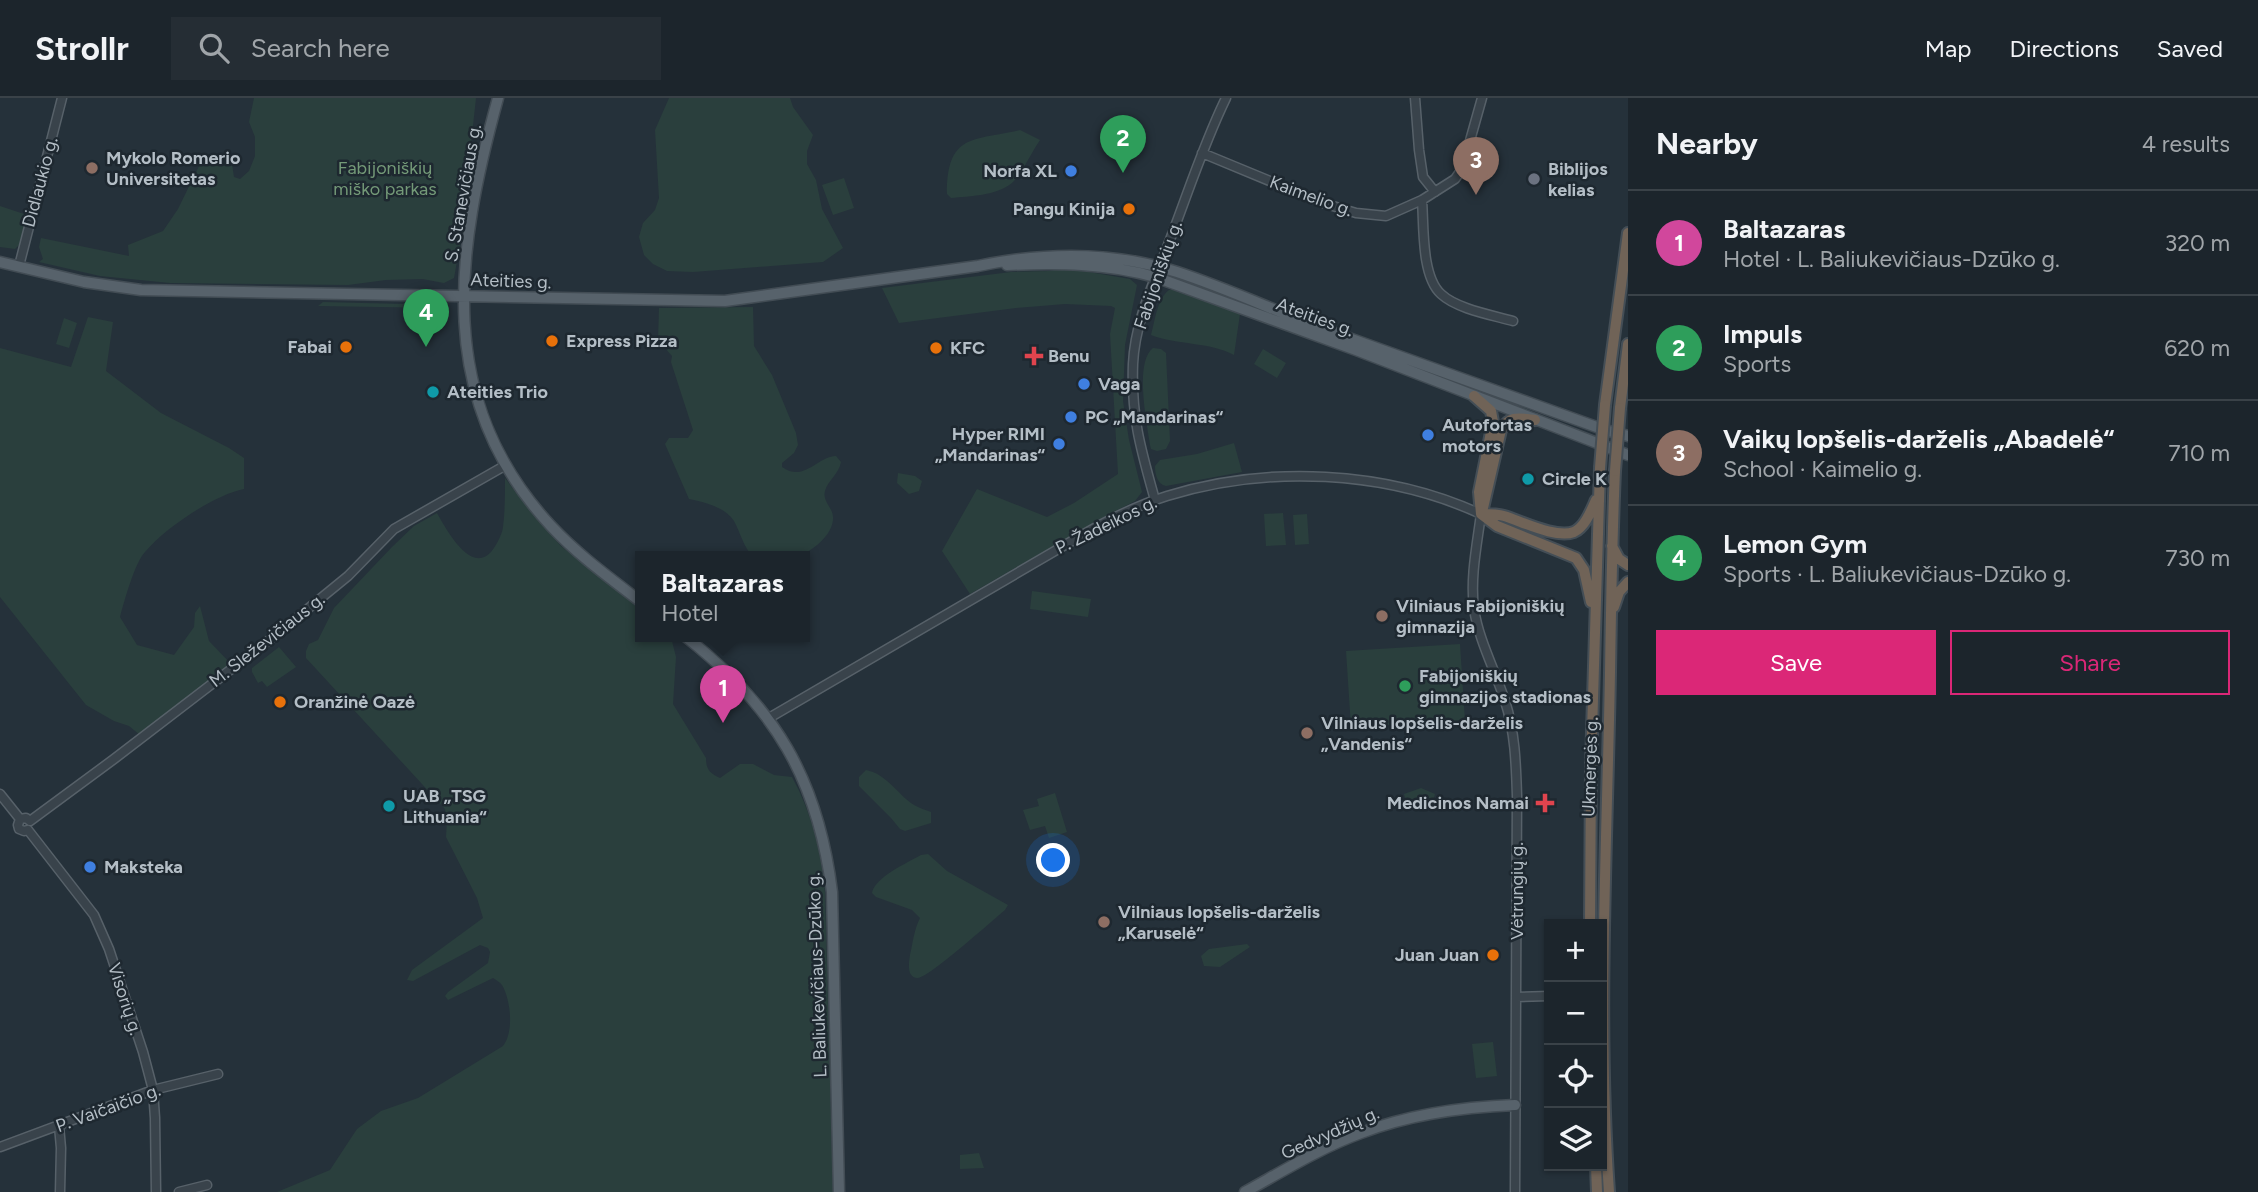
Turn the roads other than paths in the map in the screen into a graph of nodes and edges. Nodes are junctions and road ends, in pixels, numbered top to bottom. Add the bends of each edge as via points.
1 (62, 98) edge
2 (498, 98) edge
3 (1226, 98) edge
4 (1415, 98) edge
5 (1482, 98) edge
6 (1202, 153) junction
7 (1434, 192) junction
8 (1422, 200) junction
9 (1628, 233) edge
10 (0, 262) edge
11 (19, 266) junction
12 (1157, 272) junction
13 (463, 295) junction
14 (1513, 321) dead end
15 (1628, 344) edge
16 (1474, 396) junction
17 (1535, 420) junction
18 (1628, 436) edge
19 (1628, 455) edge
20 (506, 466) junction
21 (1598, 495) junction
22 (1155, 500) junction
23 (1481, 513) junction
24 (1611, 543) junction
25 (1628, 565) edge
26 (1628, 582) edge
27 (635, 597) edge
28 (1595, 622) junction
29 (1609, 627) junction
30 (692, 642) edge
31 (768, 718) junction
32 (0, 794) edge
33 (26, 823) junction
34 (1590, 919) edge
35 (1544, 996) edge
36 (1516, 997) junction
37 (1603, 1045) edge
38 (218, 1074) dead end
39 (153, 1090) junction
40 (1515, 1105) junction
41 (1605, 1108) edge
42 (58, 1126) junction
43 (0, 1147) edge
44 (1596, 1171) edge
45 (207, 1185) dead end
46 (60, 1192) edge
47 (156, 1192) edge
48 (179, 1192) edge
49 (839, 1192) edge
50 (1245, 1192) edge
51 (1515, 1192) edge
52 (1597, 1192) edge
53 (1609, 1192) edge

1 - 11 street, Didlaukio g.
2 - 13 main road, S. Stanevičiaus g. via 476,190
3 - 6 street, Fabijoniškių g.
4 - 7 street via 1423,177
5 - 7 street, Kaimelio g. via 1462,169
6 - 8 street, Kaimelio g. via 1356,213 1386,216
6 - 12 street, Fabijoniškių g.
7 - 8 street, Kaimelio g.
8 - 14 street via 1434,286 1459,304
9 - 21 highway, Ukmergės g., bridge
10 - 11 main road, Ateities g.
11 - 13 main road, Ateities g. via 141,290
12 - 13 main road, Ateities g. via 1106,258 1058,255 725,301
12 - 16 main road, Ateities g.
12 - 18 main road, Ateities g. via 1200,281
12 - 22 street, Fabijoniškių g. via 1136,337 1133,386 1136,432
13 - 20 main road via 474,390
15 - 24 highway, Ukmergės g., bridge
16 - 17 main road, Ateities g.
16 - 23 highway via 1491,411 1493,422 1479,492
17 - 19 main road, Ateities g.
17 - 23 highway via 1511,418 1501,430
20 - 27 main road via 559,534
20 - 33 street, M. Sleževičiaus g. via 394,529 348,576 277,634
21 - 23 highway via 1583,524 1569,533 1552,533
21 - 28 highway, Ukmergės g.
22 - 23 street, P. Žadeikos g. via 1235,481 1307,476 1404,488
22 - 31 street, P. Žadeikos g. via 1110,519
23 - 28 highway via 1497,526 1576,558 1586,576
23 - 36 street, Vėtrungių g. via 1473,571 1474,610 1516,749
24 - 25 highway
24 - 29 highway, Ukmergės g.
26 - 29 highway via 1619,592
28 - 34 highway, Ukmergės g.
29 - 37 highway, Ukmergės g.
30 - 31 main road, L. Baliukevičiaus-Dzūko g. via 730,674
31 - 49 main road, L. Baliukevičiaus-Dzūko g. via 804,779 820,824 829,870
32 - 33 street, Visorių g.
33 - 39 street, Visorių g. via 99,925
35 - 36 street
36 - 40 street, Vėtrungių g.
38 - 39 street, P. Vaičaičio g.
39 - 42 street, P. Vaičaičio g.
39 - 47 street, Visorių g.
40 - 50 main road, Gedvydžių g. via 1471,1107 1384,1124 1322,1150
40 - 51 street, Vėtrungių g.
41 - 53 highway, Ukmergės g.
42 - 43 street, P. Vaičaičio g.
42 - 46 street
44 - 52 highway
45 - 48 street

